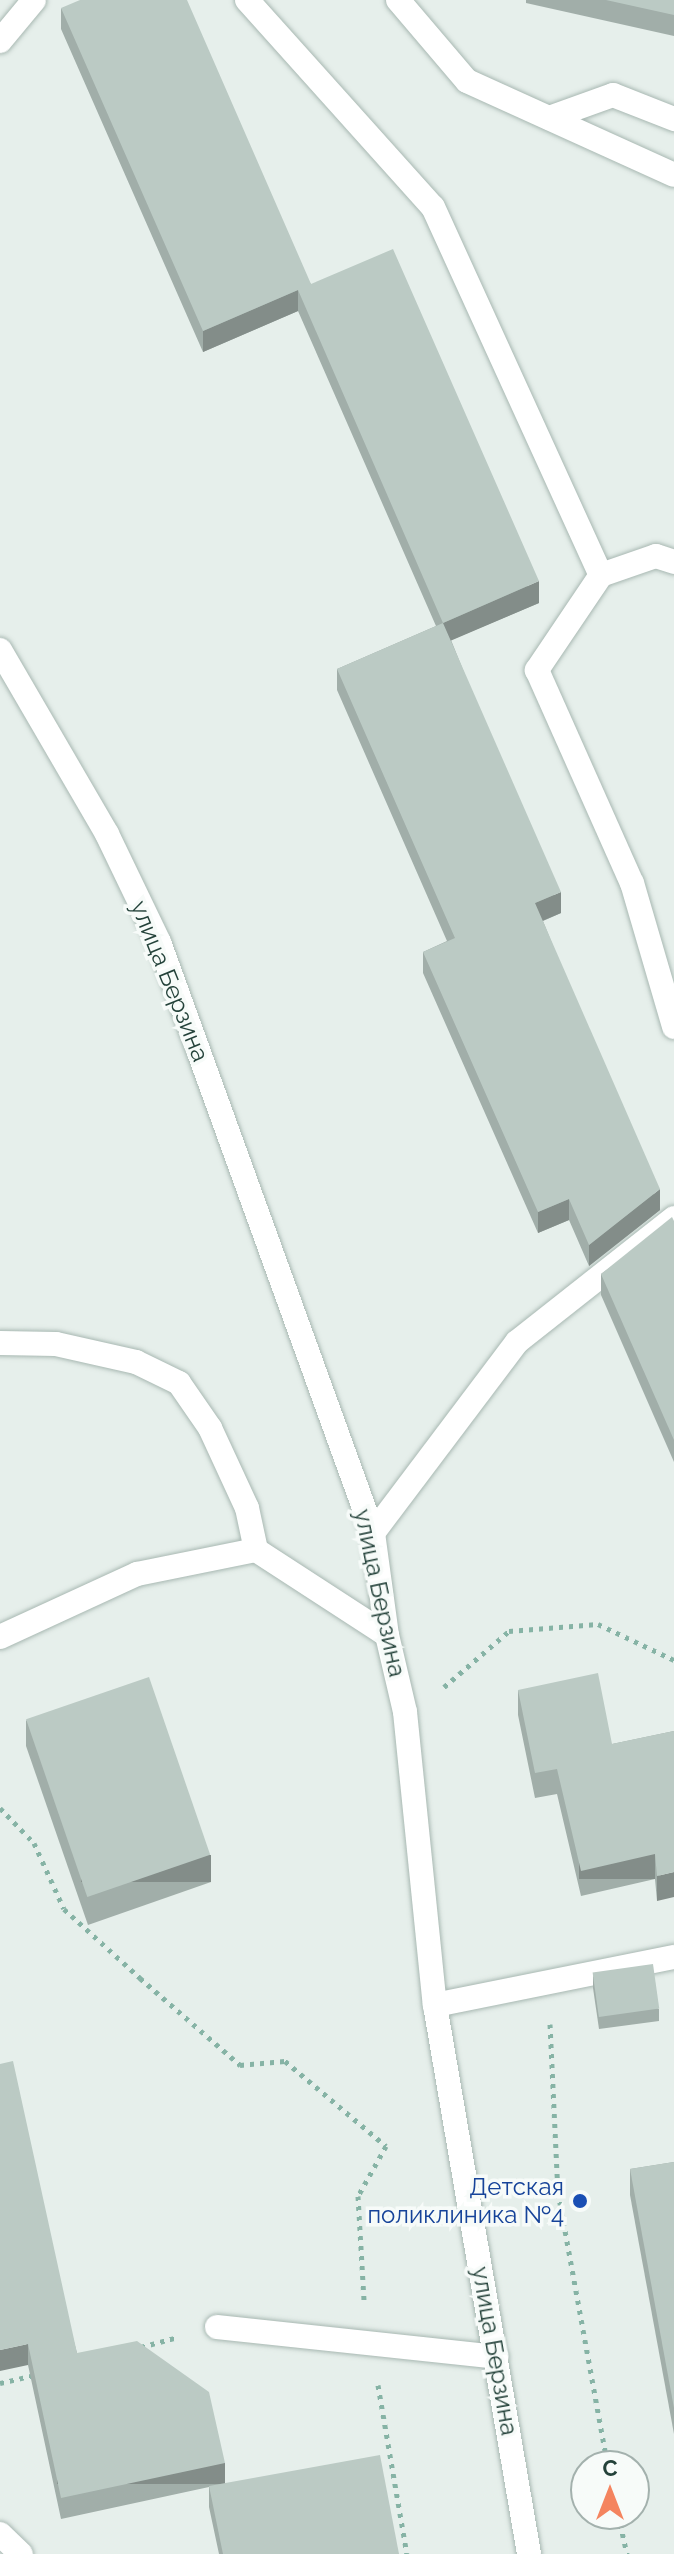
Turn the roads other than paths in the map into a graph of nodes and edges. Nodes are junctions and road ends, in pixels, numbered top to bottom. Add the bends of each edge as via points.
1 (34, 0) edge
2 (247, 0) edge
3 (398, 0) edge
4 (0, 41) edge
5 (549, 118) junction
6 (674, 119) edge
7 (674, 175) edge
8 (674, 562) edge
9 (601, 575) junction
10 (0, 650) edge
11 (674, 1027) edge
12 (674, 1218) edge
13 (0, 1343) edge
14 (373, 1533) junction
15 (256, 1550) junction
16 (387, 1635) junction
17 (0, 1637) edge
18 (674, 1957) edge
19 (435, 2005) junction
20 (217, 2327) road end
21 (496, 2357) junction
22 (0, 2534) edge
23 (21, 2554) edge
24 (529, 2554) edge

1 - 4 street
2 - 9 street via 433,207
3 - 5 street via 467,81
5 - 6 street via 613,95
5 - 7 street
8 - 9 street via 656,556
9 - 11 street via 537,670 632,883
10 - 14 street, улица Берзина via 107,834 159,942
12 - 14 street via 517,1342
13 - 15 street via 70,1347 136,1362 179,1383 210,1428 247,1508
14 - 16 street, улица Берзина
15 - 16 street
15 - 17 street via 137,1574
16 - 19 street, улица Берзина via 405,1712
18 - 19 street
19 - 21 street, улица Берзина
20 - 21 street
21 - 24 street, улица Берзина
22 - 23 street

